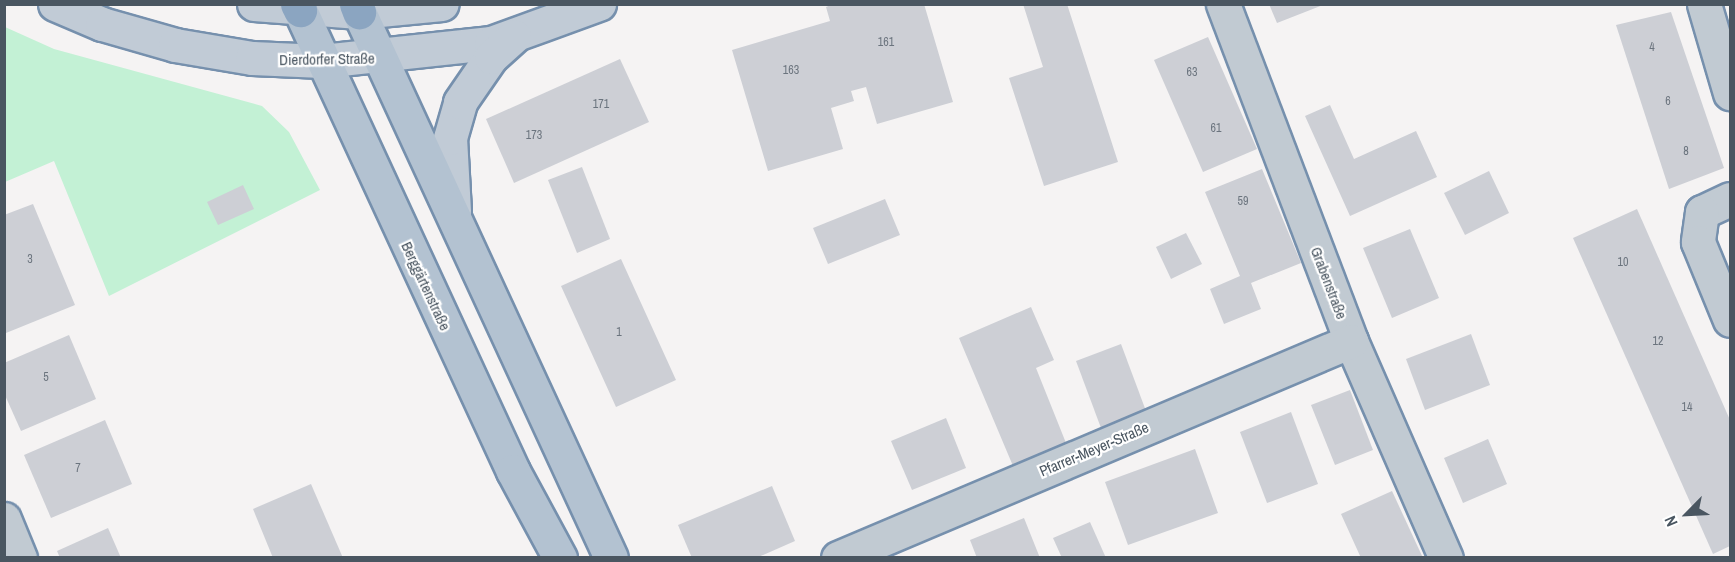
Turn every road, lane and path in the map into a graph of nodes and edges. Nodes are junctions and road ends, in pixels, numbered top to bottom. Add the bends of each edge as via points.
1 (55, 4) edge
2 (254, 4) edge
3 (442, 4) edge
4 (600, 4) edge
5 (1223, 4) edge
6 (1704, 4) edge
7 (298, 7) edge
8 (358, 8) edge
9 (514, 36) junction
10 (380, 58) junction
11 (322, 61) junction
12 (1731, 93) edge
13 (1731, 199) edge
14 (456, 222) junction
15 (1731, 320) edge
16 (1351, 341) junction
17 (4, 519) edge
18 (20, 558) edge
19 (560, 558) edge
20 (610, 558) edge
21 (838, 558) edge
22 (1446, 558) edge

1 - 11 street, Dierdorfer Straße via 102,24 175,45 252,58
2 - 7 street
3 - 8 street
4 - 9 street, Dierdorfer Straße
5 - 16 street, Grabenstraße
6 - 12 street via 1714,50
7 - 8 street
7 - 11 main road, Berggärtenstraße
8 - 10 main road
9 - 10 street, Dierdorfer Straße
9 - 14 street via 491,57 460,102 450,147
10 - 11 street, Dierdorfer Straße
10 - 14 main road
11 - 19 main road, Berggärtenstraße via 508,461
13 - 15 street via 1702,212 1698,242
14 - 20 main road
16 - 21 street, Pfarrer-Meyer-Straße
16 - 22 street, Grabenstraße
17 - 18 street

